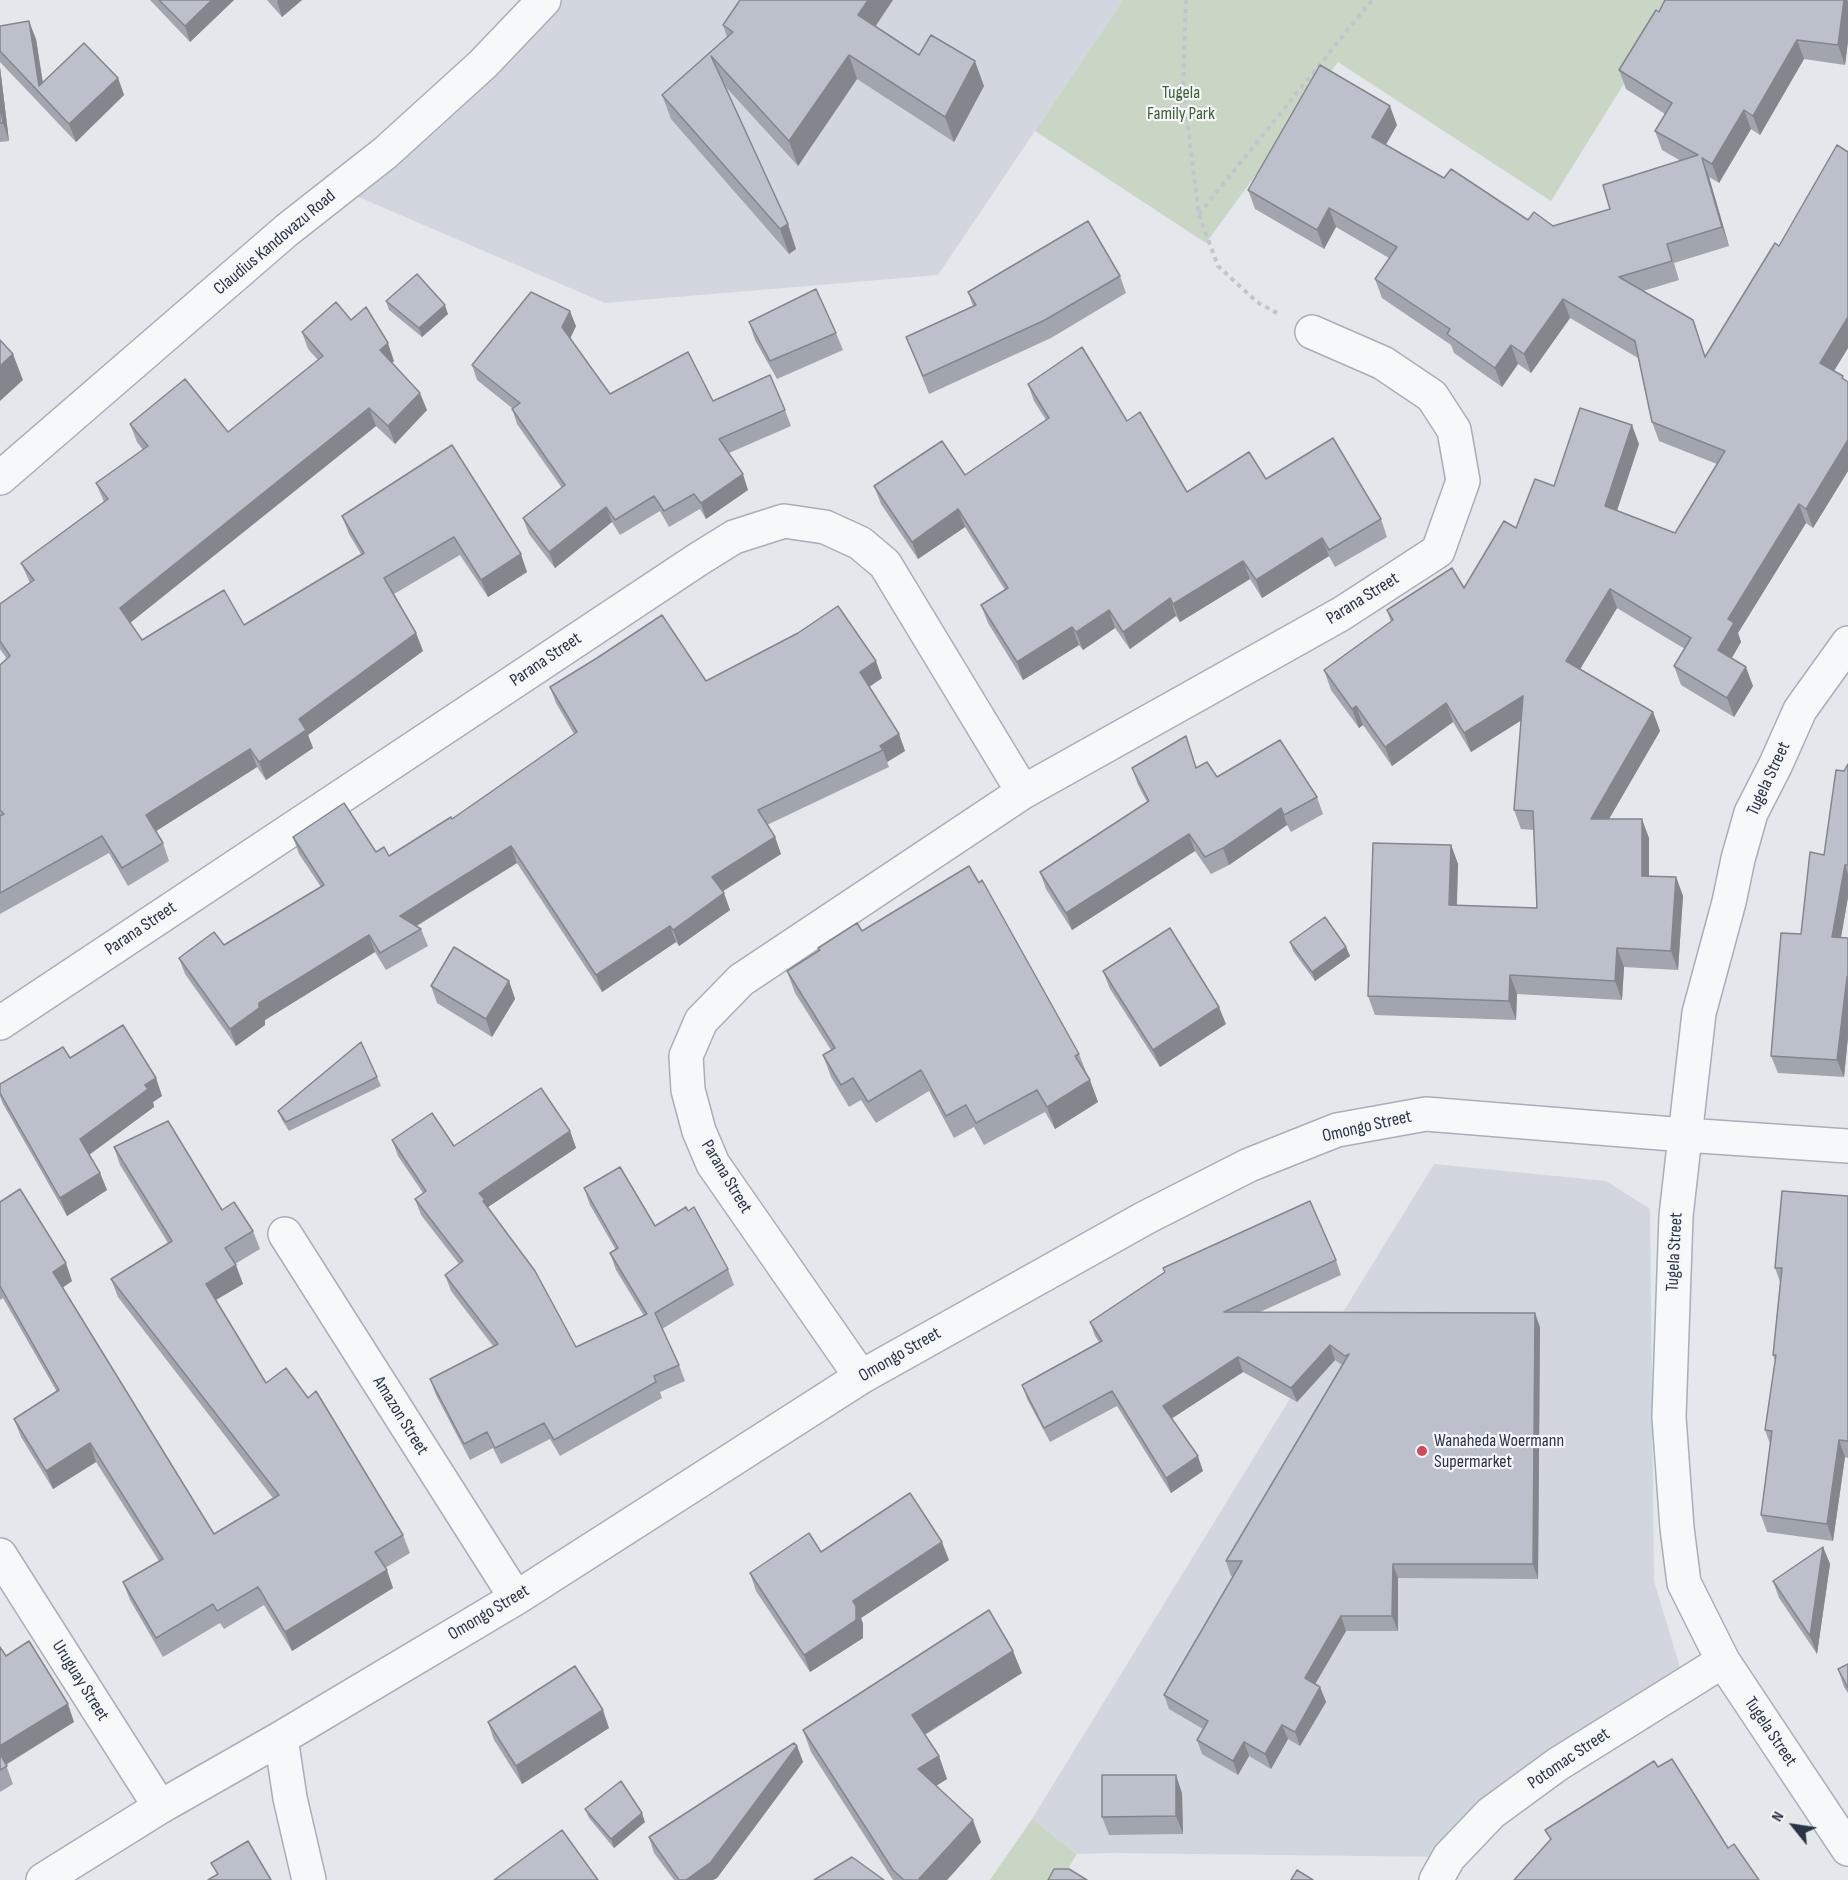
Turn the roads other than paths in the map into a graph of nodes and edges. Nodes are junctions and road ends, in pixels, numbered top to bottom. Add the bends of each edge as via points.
1 (544, 0) edge
2 (1312, 332) road end
3 (0, 478) edge
4 (1848, 643) edge
5 (1023, 792) junction
6 (0, 1023) edge
7 (1685, 1135) junction
8 (1848, 1146) edge
9 (285, 1234) dead end
10 (861, 1377) junction
11 (0, 1555) edge
12 (516, 1598) junction
13 (1723, 1660) junction
14 (281, 1738) junction
15 (160, 1807) junction
16 (1848, 1849) edge
17 (43, 1880) edge
18 (309, 1880) edge
19 (1436, 1880) edge

1 - 3 street, Claudius Kandovazu Road via 483,64 385,153 287,231
2 - 5 street, Parana Street via 1383,363 1432,396 1454,430 1463,481 1438,551 1341,614
4 - 7 street, Tugela Street via 1800,710 1751,813 1699,1013
5 - 6 street, Parana Street via 885,564 860,543 825,527 784,521 734,537 697,560
5 - 10 street, Parana Street via 741,980 701,1022 686,1056 688,1090 699,1131 714,1164
7 - 8 street, Omongo Street
7 - 10 street, Omongo Street via 1426,1114 1337,1130 1249,1165 1145,1218
7 - 13 street, Tugela Street via 1676,1216 1669,1417 1677,1528 1684,1583
9 - 12 street, Amazon Street
10 - 12 street, Omongo Street
11 - 15 street, Uruguay Street
12 - 14 street, Omongo Street
13 - 16 street, Tugela Street
13 - 19 street, Potomac Street via 1558,1764 1491,1813 1449,1857
14 - 15 street, Omongo Street
14 - 18 street
15 - 17 street, Omongo Street

